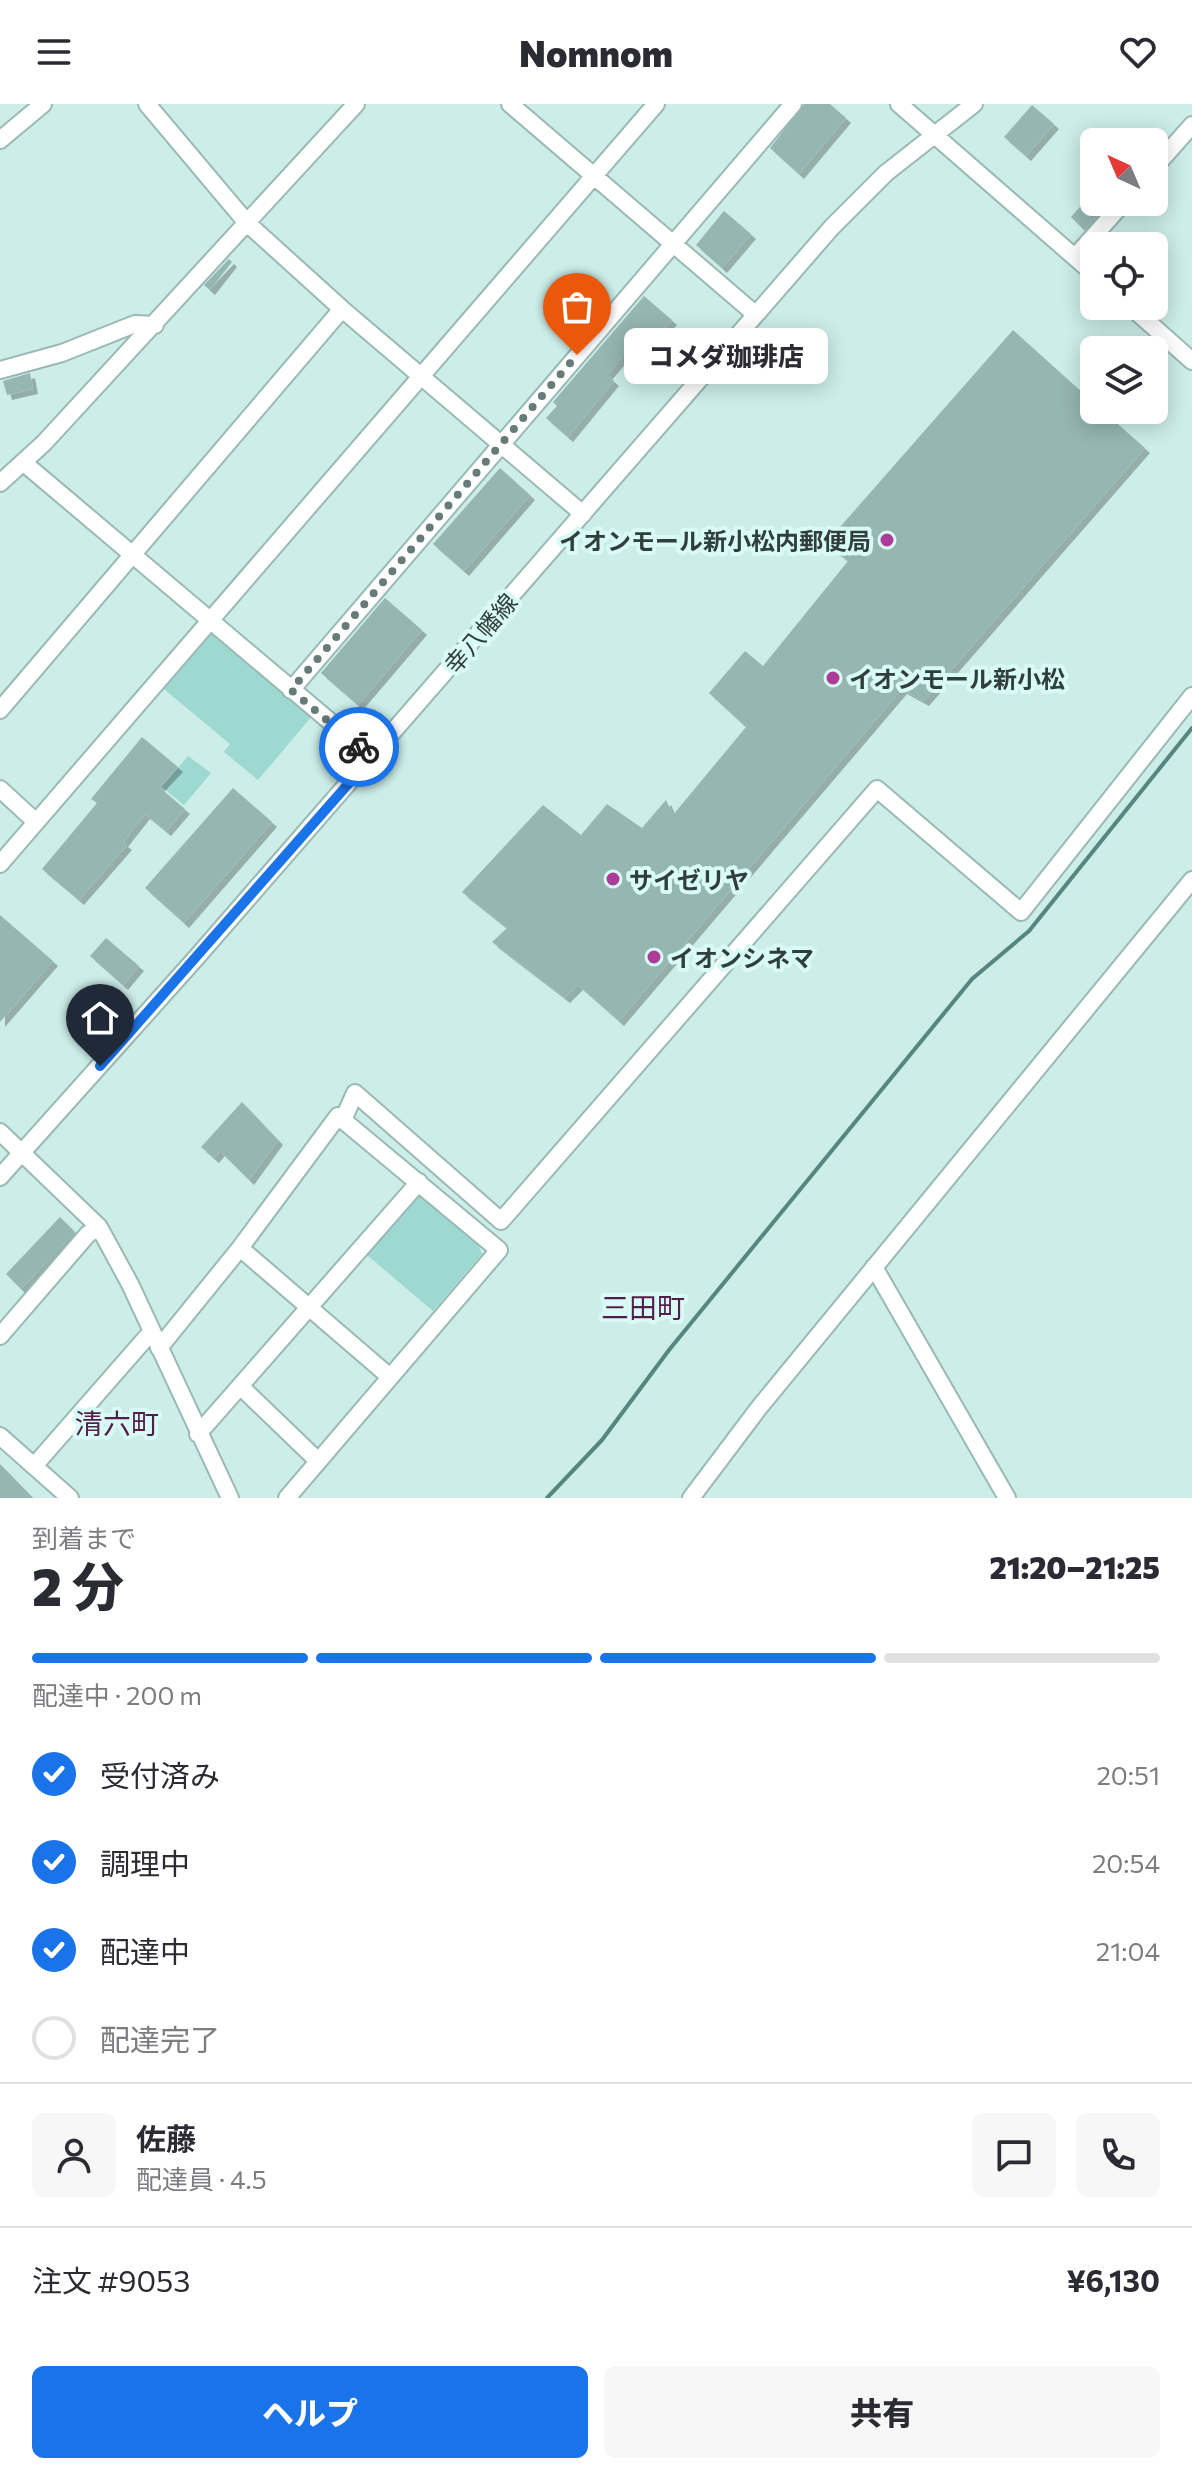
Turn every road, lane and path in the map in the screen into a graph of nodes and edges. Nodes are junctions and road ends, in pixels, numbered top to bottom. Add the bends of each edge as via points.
1 (43, 104) edge
2 (147, 104) edge
3 (356, 104) edge
4 (510, 104) edge
5 (656, 104) edge
6 (793, 104) edge
7 (899, 104) edge
8 (974, 104) edge
9 (1192, 125) edge
10 (935, 135) junction
11 (0, 140) edge
12 (1168, 152) edge
13 (593, 177) junction
14 (1112, 216) edge
15 (247, 223) junction
16 (672, 245) junction
17 (1075, 257) junction
18 (1080, 261) edge
19 (342, 309) junction
20 (755, 314) junction
21 (1146, 320) edge
22 (155, 325) junction
23 (1192, 361) edge
24 (0, 370) edge
25 (421, 375) junction
26 (501, 444) junction
27 (24, 463) junction
28 (0, 483) edge
29 (583, 514) junction
30 (132, 556) junction
31 (209, 623) junction
32 (291, 690) junction
33 (1192, 696) edge
34 (0, 710) edge
35 (372, 757) junction
36 (0, 789) edge
37 (36, 822) junction
38 (0, 864) edge
39 (1192, 880) edge
40 (343, 1120) junction
41 (0, 1132) edge
42 (24, 1152) junction
43 (0, 1177) edge
44 (419, 1182) junction
45 (99, 1227) junction
46 (240, 1248) junction
47 (874, 1267) junction
48 (309, 1311) junction
49 (152, 1331) junction
50 (0, 1336) edge
51 (159, 1348) junction
52 (390, 1377) junction
53 (240, 1386) junction
54 (198, 1434) junction
55 (0, 1436) edge
56 (318, 1461) junction
57 (34, 1466) junction
58 (70, 1498) edge
59 (230, 1498) edge
60 (287, 1498) edge
61 (691, 1498) edge
62 (1007, 1498) edge

1 - 11 street
2 - 15 street
3 - 15 street
4 - 13 street
5 - 13 street
6 - 16 street
7 - 10 street
8 - 10 street, 幸八幡線
9 - 12 street
10 - 17 street
10 - 20 street, 幸八幡線 via 886,173
13 - 16 street
13 - 25 street
14 - 17 street
15 - 19 street
15 - 22 street
16 - 20 street
16 - 26 street
17 - 18 street
19 - 25 street
19 - 30 street
20 - 29 street, 幸八幡線
21 - 23 street
22 - 24 street via 135,324
22 - 27 street
25 - 26 street
25 - 31 street
26 - 29 street
26 - 32 street
27 - 28 street
27 - 30 street
29 - 35 street, 幸八幡線
30 - 31 street
30 - 34 street
31 - 32 street
31 - 37 street
32 - 35 street
33 - 40 street via 1021,912 877,789 501,1221 355,1093
35 - 42 street, 幸八幡線
36 - 37 street
37 - 38 street
39 - 47 street
40 - 44 street
40 - 46 street via 338,1116
41 - 42 street
42 - 43 street, 幸八幡線
42 - 45 street
44 - 48 street
44 - 52 street via 499,1250
45 - 49 street
45 - 50 street
46 - 48 street
46 - 51 street
47 - 61 street
47 - 62 street
48 - 52 street
48 - 53 street
49 - 51 street
49 - 57 street
51 - 54 street
52 - 56 street
53 - 54 street
53 - 56 street
54 - 59 street
55 - 57 street
56 - 60 street
57 - 58 street

